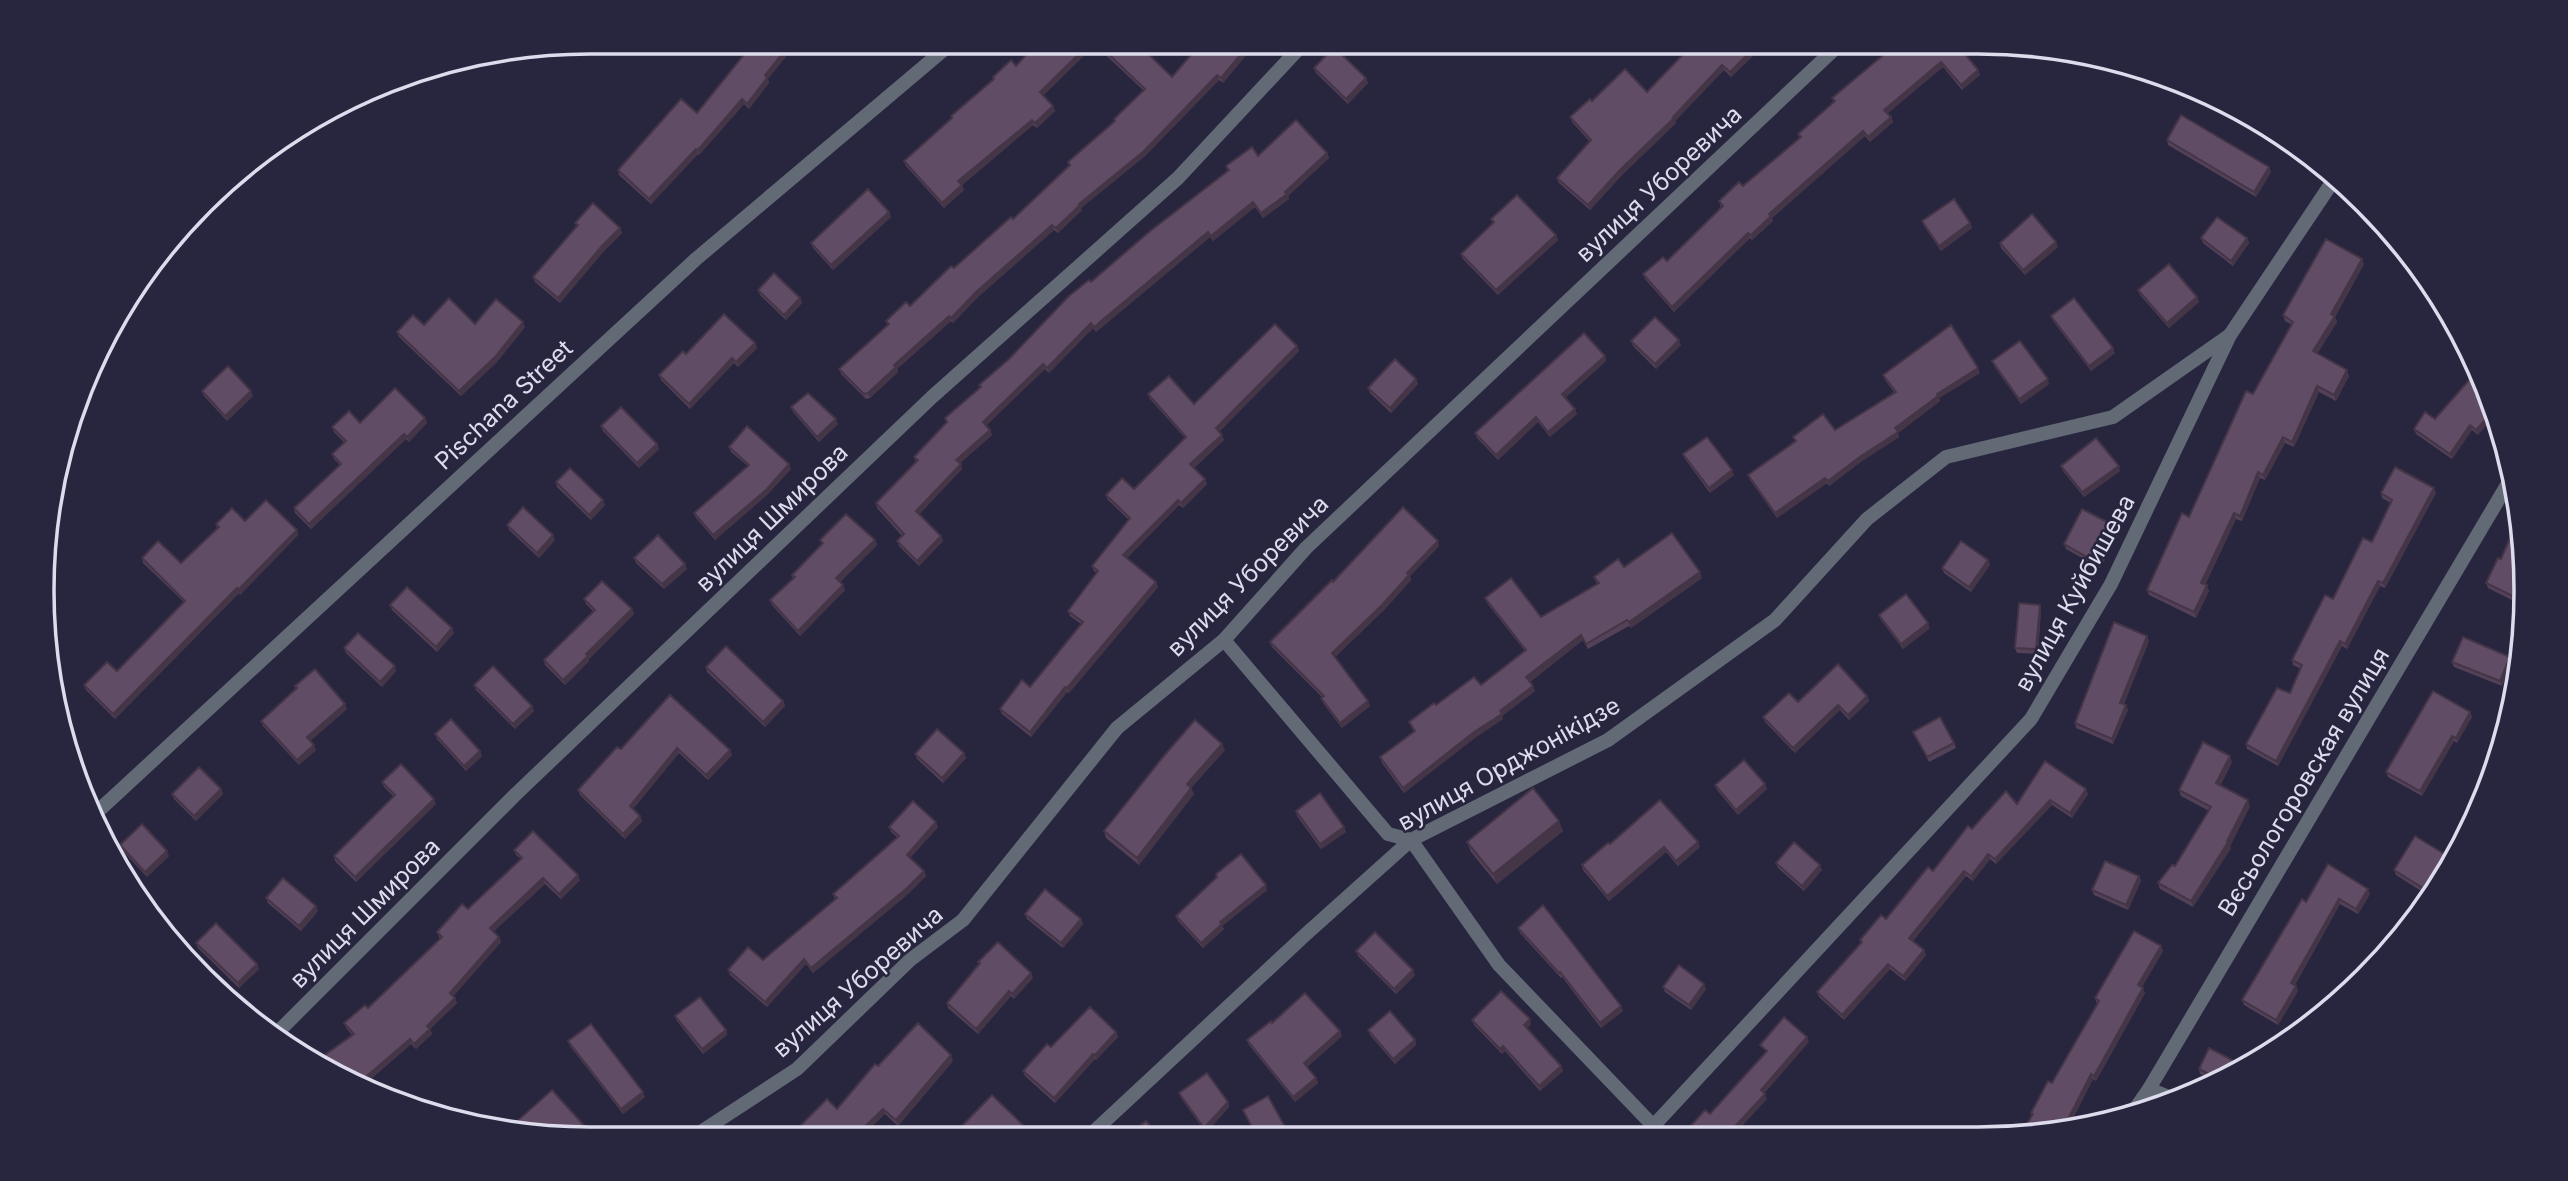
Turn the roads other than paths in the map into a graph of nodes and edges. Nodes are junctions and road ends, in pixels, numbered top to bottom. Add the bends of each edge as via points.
1 (939, 54) edge
2 (1294, 54) edge
3 (1829, 54) edge
4 (2330, 186) edge
5 (2230, 335) junction
6 (2504, 491) edge
7 (1224, 640) junction
8 (101, 809) edge
9 (1411, 840) junction
10 (282, 1028) edge
11 (2149, 1089) junction
12 (2161, 1094) edge
13 (2141, 1101) edge
14 (708, 1127) edge
15 (1099, 1127) edge
16 (1648, 1127) edge
17 (1659, 1127) edge

1 - 8 street, Pischana Street via 696,259
2 - 10 street, вулиця Шмирова via 1178,178 922,406 516,794
3 - 7 street, вулиця Уборевича via 1306,548
4 - 5 street, вулиця Куйбишева
5 - 9 street, вулиця Орджонікідзе via 2113,417 1946,457 1867,519 1775,620 1608,740
5 - 17 street, вулиця Куйбишева via 2111,584 2031,719
6 - 11 street, Вєсьологоровская вулиця
7 - 9 street via 1388,834
7 - 14 street, вулиця Уборевича via 1117,728 963,920 910,960 797,1069
9 - 15 street, вулиця Орджонікідзе
9 - 16 street via 1499,965
11 - 12 street
11 - 13 street, Вєсьологоровская вулиця

